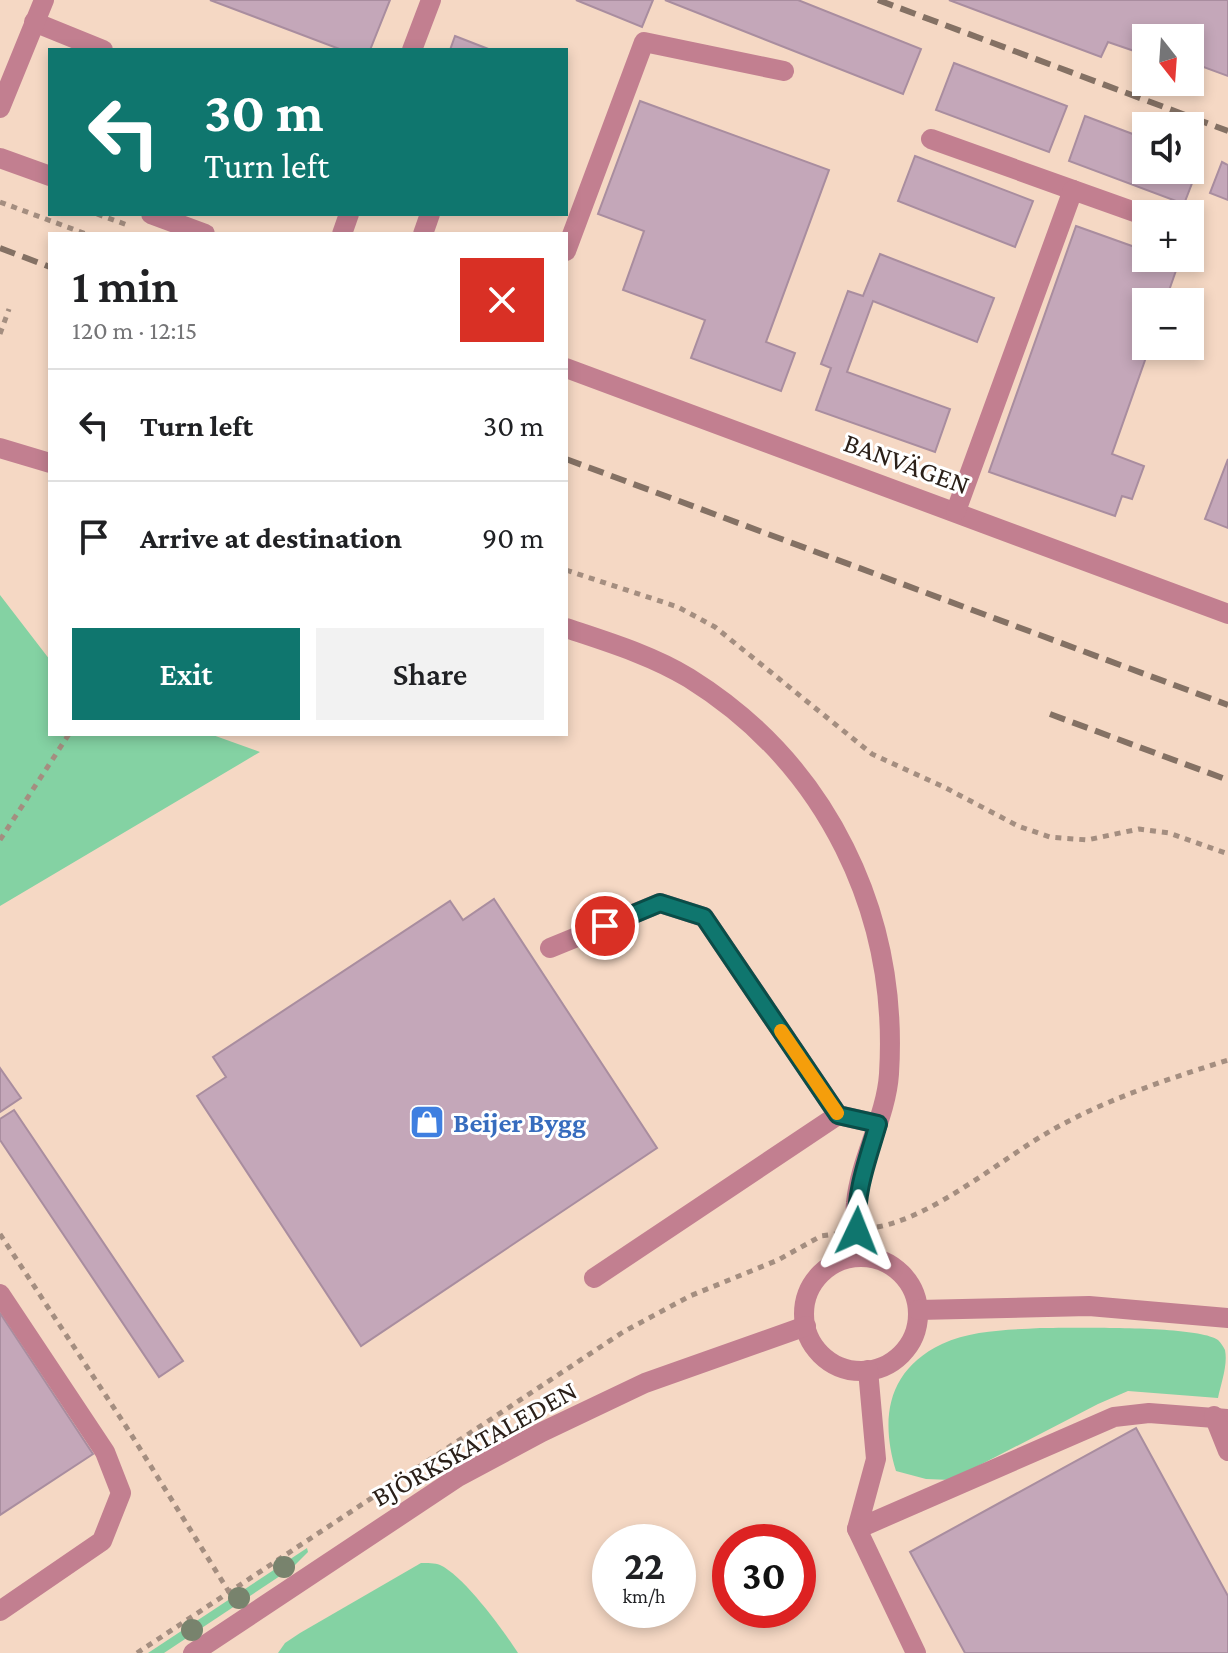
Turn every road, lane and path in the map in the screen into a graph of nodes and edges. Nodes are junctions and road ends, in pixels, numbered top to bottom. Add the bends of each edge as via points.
1 (44, 0) edge
2 (431, 0) edge
3 (34, 22) junction
4 (98, 48) edge
5 (413, 48) edge
6 (784, 71) dead end
7 (0, 108) edge
8 (931, 139) dead end
9 (0, 158) edge
10 (48, 175) edge
11 (1073, 190) junction
12 (0, 202) edge
13 (1132, 211) edge
14 (103, 216) edge
15 (156, 216) edge
16 (133, 227) dead end
17 (81, 232) edge
18 (200, 232) edge
19 (568, 246) edge
20 (9, 309) dead end
21 (0, 334) edge
22 (568, 369) edge
23 (0, 448) edge
24 (48, 462) edge
25 (956, 511) junction
26 (568, 571) edge
27 (1228, 614) edge
28 (568, 629) edge
29 (68, 736) edge
30 (0, 840) edge
31 (1228, 854) edge
32 (550, 948) dead end
33 (1228, 1060) edge
34 (838, 1115) junction
35 (878, 1124) junction
36 (857, 1231) junction
37 (0, 1234) edge
38 (859, 1257) junction
39 (594, 1278) dead end
40 (0, 1294) edge
41 (918, 1310) junction
42 (1228, 1318) edge
43 (806, 1326) junction
44 (868, 1370) junction
45 (1221, 1418) edge
46 (1228, 1451) edge
47 (857, 1529) junction
48 (229, 1592) junction
49 (0, 1611) edge
50 (137, 1653) edge
51 (193, 1653) edge
52 (916, 1653) edge

1 - 3 street
2 - 5 street
3 - 4 street
3 - 7 street
6 - 19 street via 644,42
8 - 11 street
9 - 10 street
11 - 13 street
11 - 25 street
12 - 17 path
14 - 16 path
15 - 18 street
20 - 21 path
22 - 25 street, BANVÄGEN
23 - 24 street
25 - 27 street, BANVÄGEN
26 - 31 path via 678,607 715,627 872,754 1018,826 1050,837 1087,840 1139,829 1169,833
28 - 35 street via 658,662 720,699 779,752 825,812 861,882 887,982 889,1079
29 - 30 path
32 - 34 street via 660,903 704,917
33 - 36 path via 1090,1111 926,1209 890,1225
34 - 35 street
34 - 39 street
35 - 36 street via 859,1186
36 - 38 street
36 - 48 path via 821,1236 623,1332
37 - 48 path
38 - 41 street via 884,1262 900,1273 912,1288
38 - 43 street via 836,1263 817,1279 806,1301
40 - 49 street via 105,1452 121,1493 102,1541
41 - 42 street via 1089,1306
41 - 44 street via 906,1349 891,1362
43 - 44 street via 813,1344 830,1361
43 - 51 street, BJÖRKSKATALEDEN via 645,1383 528,1440 445,1486
44 - 47 street via 876,1459
45 - 46 street
45 - 47 street via 1149,1413 1114,1417
47 - 52 street
48 - 50 path

